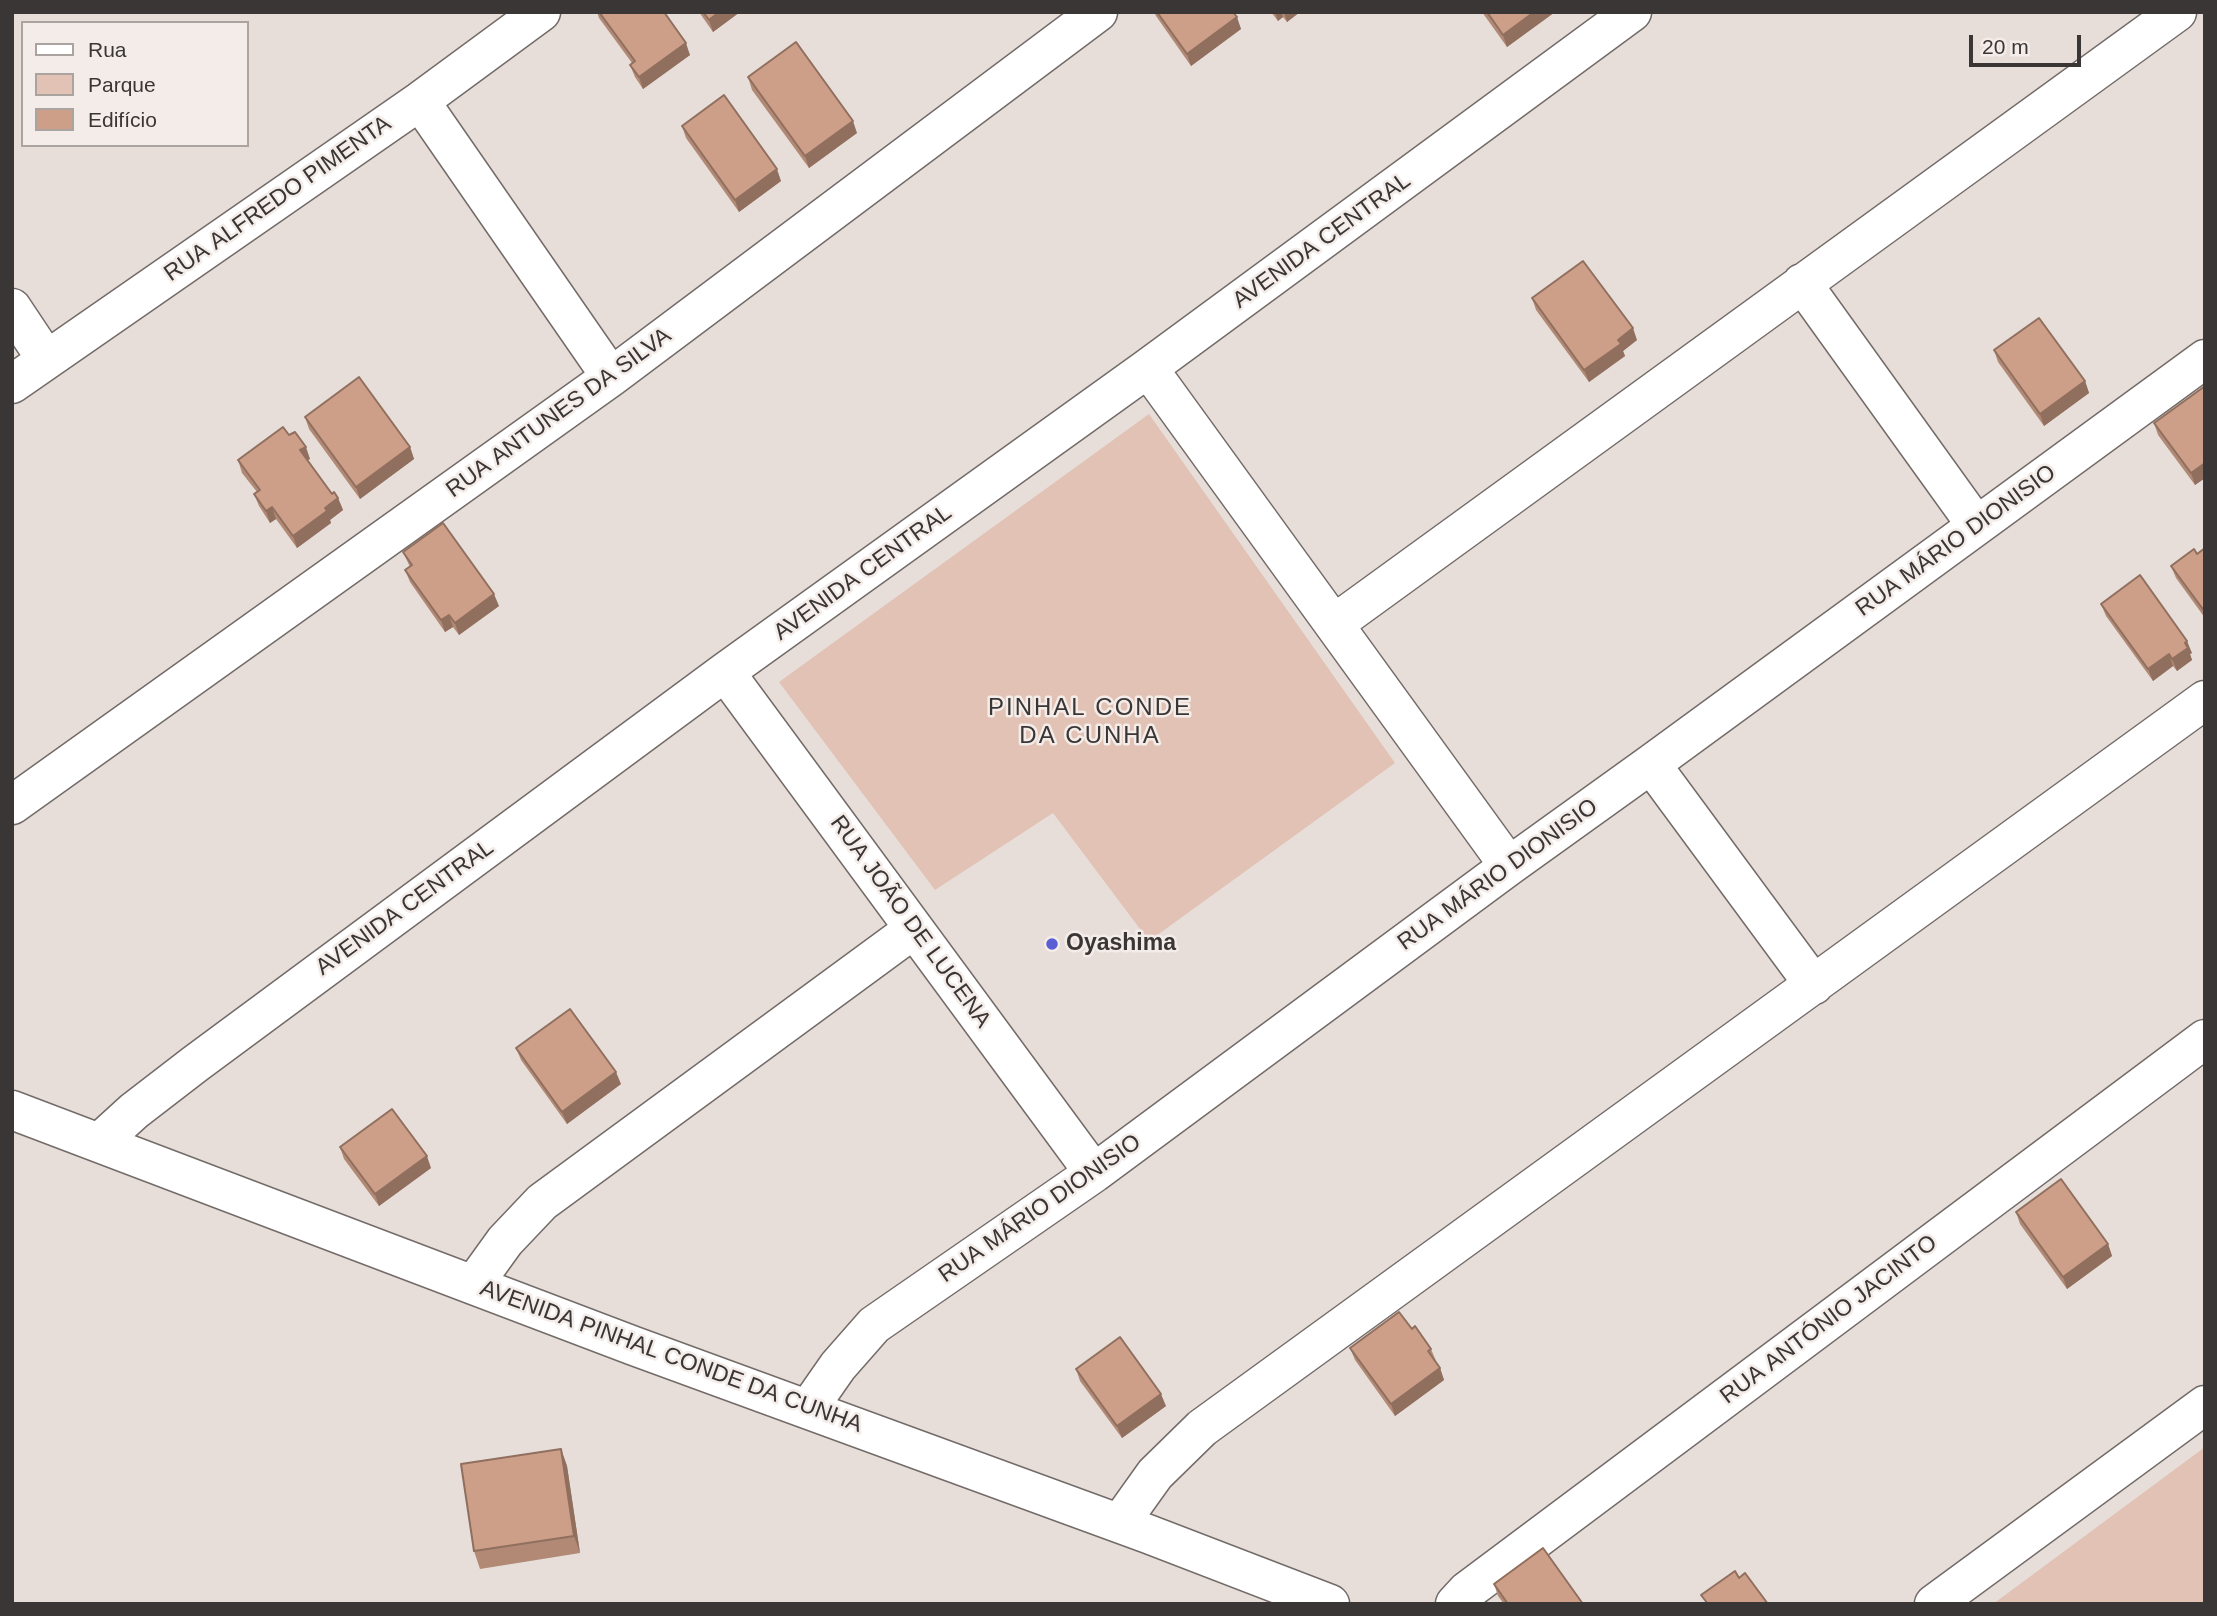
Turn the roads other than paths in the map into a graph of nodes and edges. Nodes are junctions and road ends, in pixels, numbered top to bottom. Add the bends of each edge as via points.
1 (541, 12) edge
2 (1098, 12) edge
3 (1632, 12) edge
4 (2177, 12) edge
5 (420, 101) junction
6 (1802, 283) junction
7 (12, 308) edge
8 (46, 359) junction
9 (2205, 359) edge
10 (1148, 368) junction
11 (611, 377) junction
12 (12, 384) edge
13 (1976, 525) junction
14 (1334, 624) junction
15 (725, 672) junction
16 (2205, 700) edge
17 (1651, 764) junction
18 (12, 804) edge
19 (1509, 866) junction
20 (914, 929) junction
21 (1814, 985) junction
22 (2205, 1039) edge
23 (12, 1110) edge
24 (100, 1142) junction
25 (1094, 1173) junction
26 (474, 1284) junction
27 (2205, 1405) edge
28 (808, 1409) junction
29 (1120, 1523) junction
30 (1330, 1604) edge
31 (1455, 1604) edge
32 (1934, 1604) edge

1 - 5 street, RUA ALFREDO PIMENTA
2 - 11 street, RUA ANTUNES DA SILVA
3 - 10 street, AVENIDA CENTRAL
4 - 6 street
5 - 8 street, RUA ALFREDO PIMENTA
5 - 11 street
6 - 13 street
6 - 14 street
7 - 8 street
8 - 12 street, RUA ALFREDO PIMENTA
9 - 13 street, RUA MÁRIO DIONISIO
10 - 14 street
10 - 15 street, AVENIDA CENTRAL
11 - 18 street, RUA ANTUNES DA SILVA
13 - 17 street, RUA MÁRIO DIONISIO
14 - 19 street
15 - 20 street, RUA JOÃO DE LUCENA
15 - 24 street, AVENIDA CENTRAL via 195,1064
16 - 21 street
17 - 19 street, RUA MÁRIO DIONISIO
17 - 21 street
19 - 25 street, RUA MÁRIO DIONISIO
20 - 25 street, RUA JOÃO DE LUCENA
20 - 26 street via 542,1202 505,1241
21 - 29 street via 1202,1428 1155,1474
22 - 31 street, RUA ANTÓNIO JACINTO via 1466,1591
23 - 24 street, AVENIDA PINHAL CONDE DA CUNHA
24 - 26 street, AVENIDA PINHAL CONDE DA CUNHA
25 - 28 street, RUA MÁRIO DIONISIO via 874,1325
26 - 28 street, AVENIDA PINHAL CONDE DA CUNHA
27 - 32 street
28 - 29 street, AVENIDA PINHAL CONDE DA CUNHA
29 - 30 street, AVENIDA PINHAL CONDE DA CUNHA

